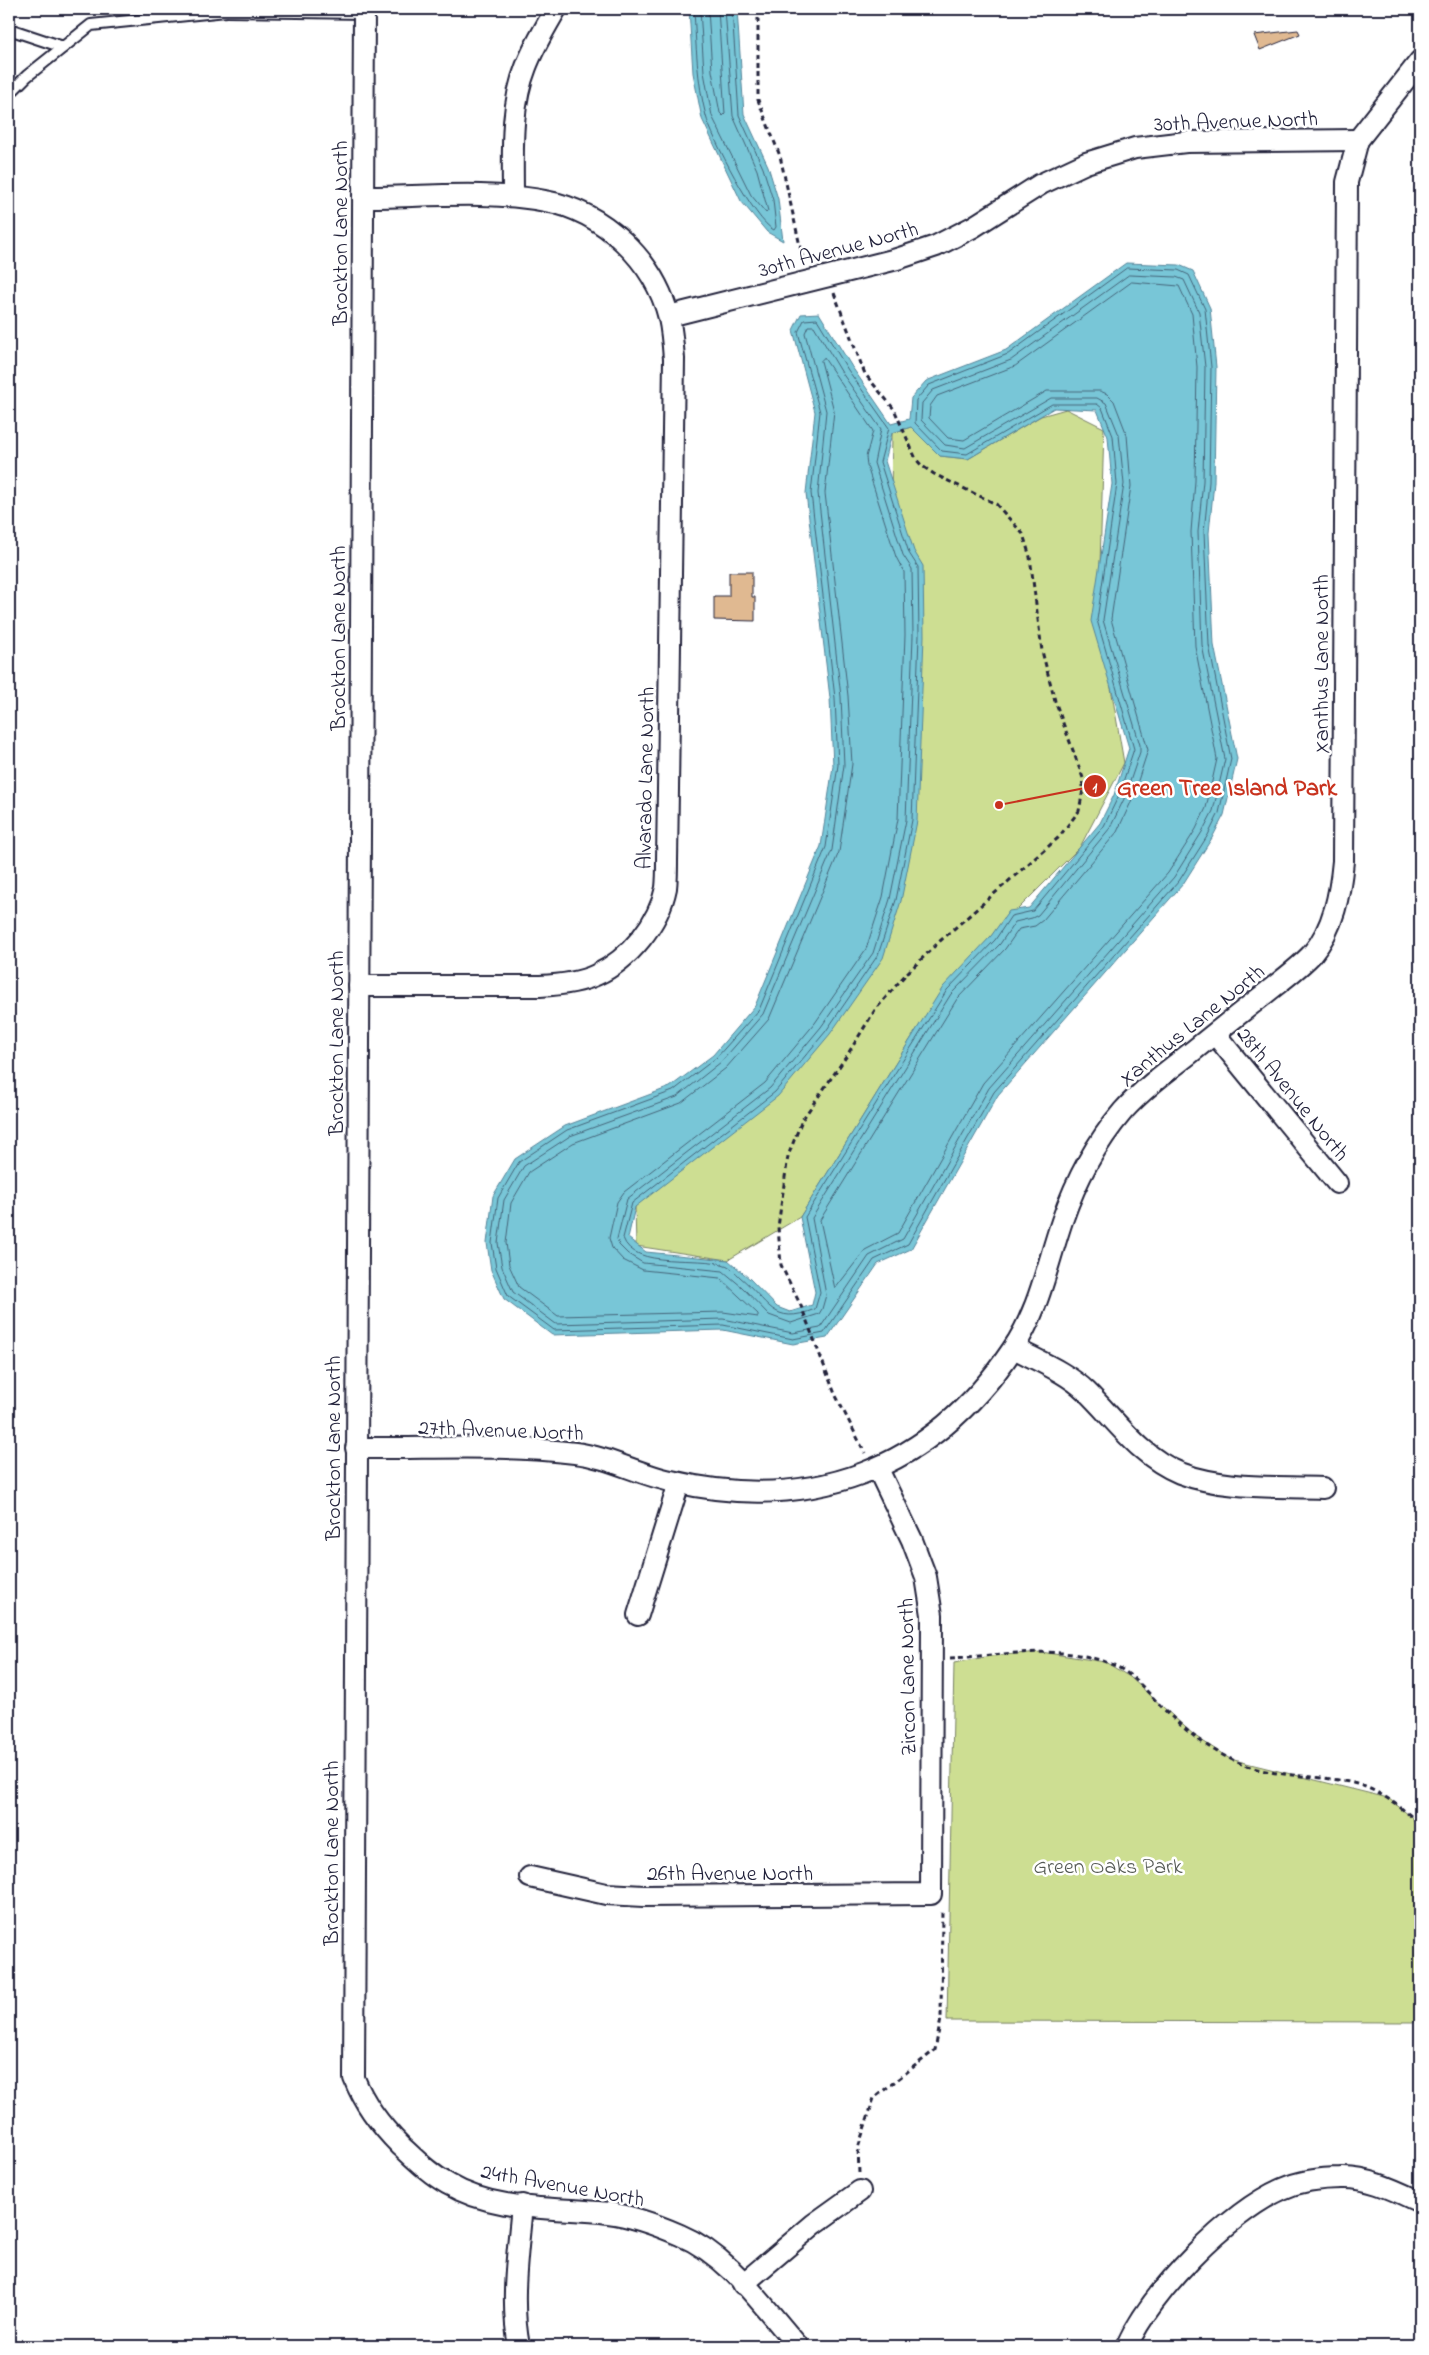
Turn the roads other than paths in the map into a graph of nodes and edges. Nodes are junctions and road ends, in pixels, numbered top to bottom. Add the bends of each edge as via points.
1 (556, 9) edge
2 (226, 10) edge
3 (364, 11) edge
4 (9, 29) edge
5 (63, 47) junction
6 (1420, 61) edge
7 (9, 94) edge
8 (1358, 140) junction
9 (513, 196) junction
10 (363, 197) junction
11 (669, 316) junction
12 (360, 986) junction
13 (1215, 1034) junction
14 (1337, 1183) dead end
15 (1014, 1348) junction
16 (356, 1448) junction
17 (878, 1469) junction
18 (679, 1483) junction
19 (1323, 1488) dead end
20 (638, 1615) dead end
21 (530, 1877) dead end
22 (931, 1894) joint
23 (354, 2078) joint
24 (860, 2191) road end
25 (1420, 2202) edge
26 (522, 2205) junction
27 (743, 2284) junction
28 (518, 2346) edge
29 (798, 2346) edge
30 (1128, 2346) edge

1 - 9 street via 525,68 517,102 513,136
2 - 3 lane
2 - 5 lane via 91,25
3 - 10 street, Brockton Lane North
4 - 5 lane
5 - 7 lane
6 - 8 street, Xanthus Lane North
8 - 11 street, 30th Avenue North via 1186,142 1136,148 1086,163 1041,184 936,246 897,259
8 - 13 street, Xanthus Lane North via 1347,182 1345,210 1343,851 1340,893 1330,924 1313,953
9 - 10 street
9 - 11 street via 547,201 581,212 610,230 637,254 655,283
10 - 12 street, Brockton Lane North
11 - 12 street, Alvarado Lane North via 674,359 667,861 666,888 655,916 640,940 620,960 596,975 569,984
12 - 16 street, Brockton Lane North
13 - 14 street, 28th Avenue North
13 - 15 street, Xanthus Lane North via 1156,1080 1125,1109 1098,1142 1078,1180 1031,1318
15 - 17 street, 27th Avenue North via 987,1385 955,1419 919,1446
15 - 19 street via 1063,1374 1085,1390 1127,1435 1151,1456 1178,1472 1206,1482
16 - 18 street, 27th Avenue North via 579,1453
16 - 23 street, Brockton Lane North
17 - 18 street, 27th Avenue North via 828,1484 774,1491 720,1490
17 - 22 street, Zircon Lane North via 926,1577 932,1615
18 - 20 street
21 - 22 street, 26th Avenue North via 606,1894 644,1896
23 - 26 street, 24th Avenue North via 361,2097 373,2113 420,2165 449,2185 481,2198
24 - 27 street via 814,2224
25 - 30 street via 1374,2182 1343,2178 1313,2180 1283,2188 1256,2204 1195,2254 1159,2296
26 - 27 street, 24th Avenue North via 610,2214 647,2222 682,2236 716,2256
26 - 28 street via 515,2287
27 - 29 street, 24th Avenue North

